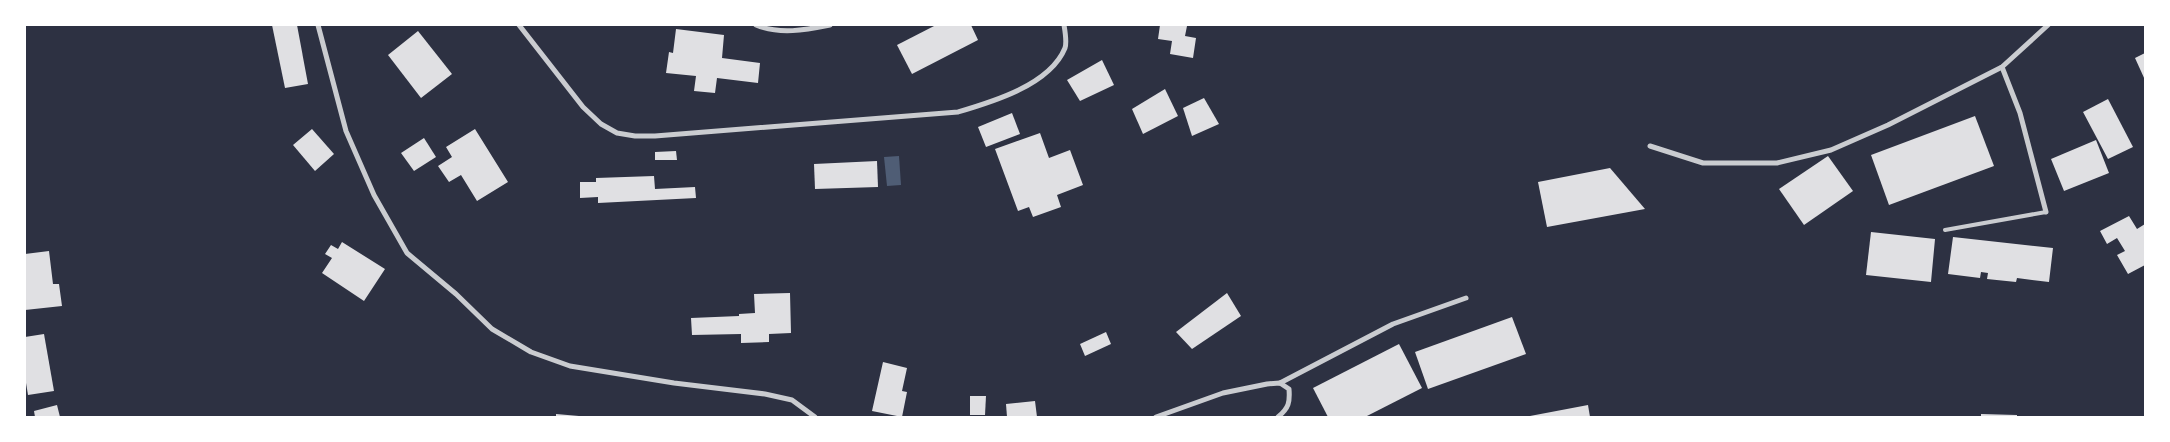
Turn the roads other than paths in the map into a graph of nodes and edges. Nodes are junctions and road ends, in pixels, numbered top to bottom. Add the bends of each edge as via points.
1 (318, 25) edge
2 (519, 25) edge
3 (756, 25) edge
4 (830, 25) edge
5 (1064, 25) edge
6 (2048, 25) edge
7 (2002, 67) junction
8 (1650, 146) dead end
9 (2046, 212) joint
10 (1945, 230) dead end
11 (1466, 298) dead end
12 (1280, 383) junction
13 (815, 417) edge
14 (1156, 417) edge
15 (1278, 417) edge

1 - 13 street via 346,131 374,195 407,254 492,329 531,352 570,366 765,394 792,400
2 - 5 street via 583,107 601,124 635,136 655,136 958,112 1012,94 1050,70 1065,47
3 - 4 street via 768,30 803,31
6 - 7 street
7 - 8 street via 1831,150 1777,163 1703,163
7 - 9 street via 2020,113
9 - 10 lane
11 - 12 street via 1392,324
12 - 14 street via 1223,393
12 - 15 street via 1289,389 1290,403

